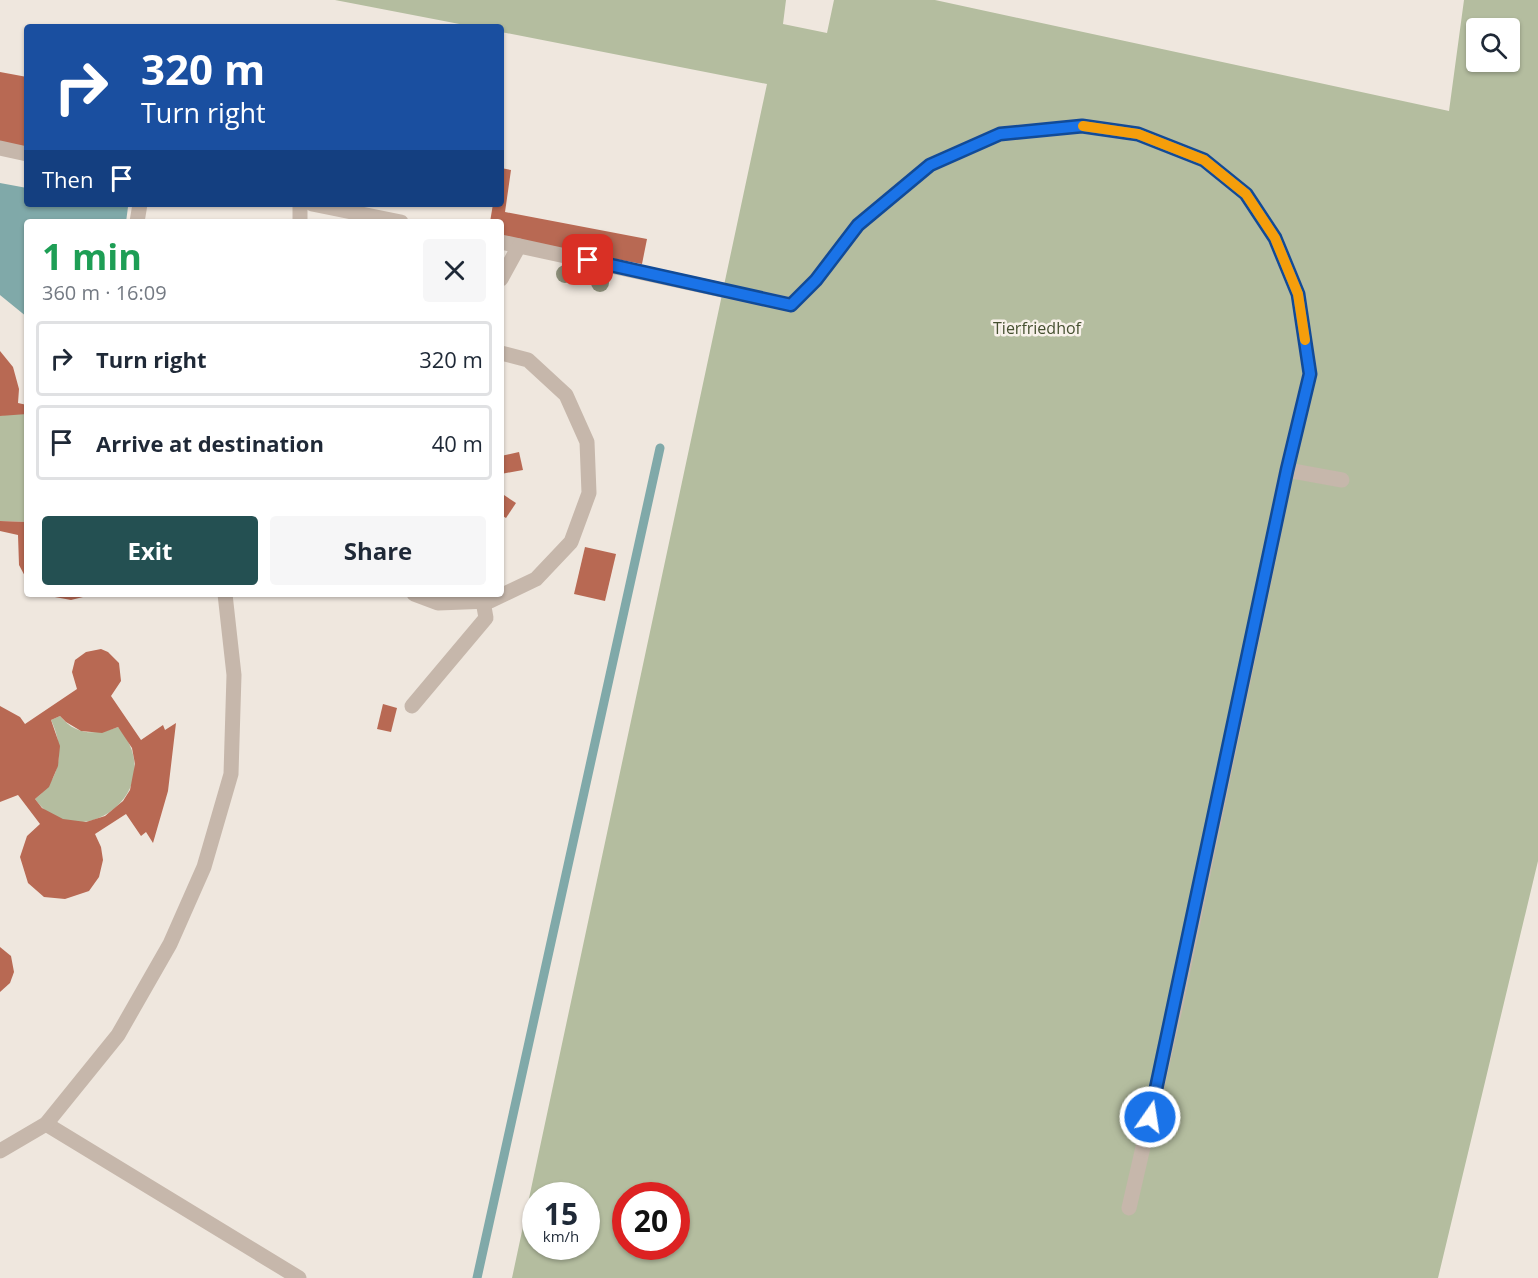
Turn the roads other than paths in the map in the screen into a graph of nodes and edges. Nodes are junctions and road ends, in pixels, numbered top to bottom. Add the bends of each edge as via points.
1 (0, 148) edge
2 (24, 153) edge
3 (327, 207) edge
4 (386, 219) edge
5 (504, 243) edge
6 (519, 246) junction
7 (504, 274) edge
8 (504, 354) edge
9 (1287, 470) junction
10 (1342, 480) dead end
11 (504, 593) edge
12 (225, 597) edge
13 (422, 597) edge
14 (495, 597) edge
15 (483, 602) junction
16 (412, 706) dead end
17 (46, 1124) junction
18 (0, 1151) edge
19 (1129, 1208) dead end
20 (299, 1278) edge

1 - 2 lane
3 - 4 lane
5 - 6 lane
6 - 7 lane
6 - 9 lane via 791,305 816,280 858,225 930,165 1000,134 1082,126 1138,134 1204,160 1246,194 1275,238 1298,294 1310,374
8 - 11 lane via 528,360 566,395 588,442 589,493 571,542 536,579
9 - 10 lane
9 - 19 lane via 1176,1004
12 - 17 lane via 234,675 231,774 204,867 170,944 118,1035
13 - 15 lane via 438,603
14 - 15 lane
15 - 16 lane via 486,618
17 - 18 lane
17 - 20 lane

